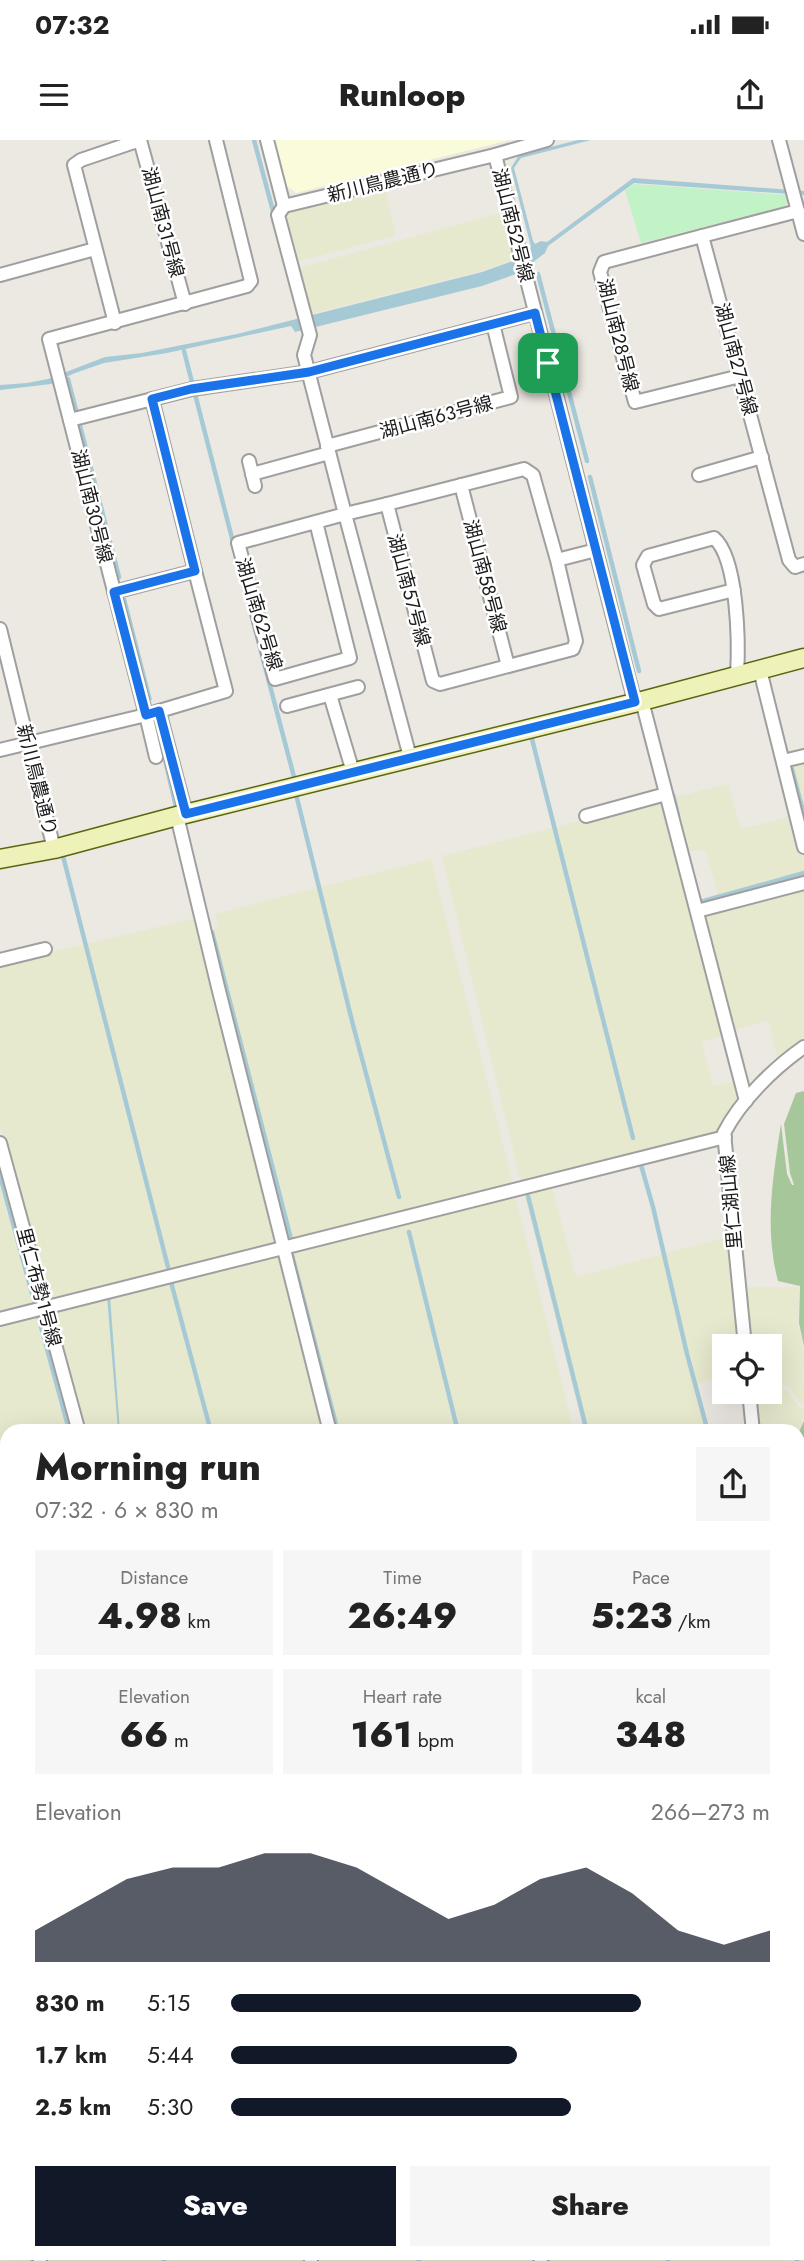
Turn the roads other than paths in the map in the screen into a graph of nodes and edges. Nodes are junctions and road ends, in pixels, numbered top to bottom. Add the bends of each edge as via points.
1 (140, 140) edge
2 (215, 140) edge
3 (267, 140) edge
4 (547, 140) edge
5 (779, 140) edge
6 (495, 155) junction
7 (285, 206) junction
8 (798, 211) junction
9 (804, 234) edge
10 (702, 236) junction
11 (95, 249) junction
12 (0, 275) edge
13 (185, 304) junction
14 (535, 313) junction
15 (115, 323) junction
16 (493, 324) junction
17 (309, 372) junction
18 (740, 376) junction
19 (152, 399) junction
20 (70, 419) junction
21 (328, 450) junction
22 (762, 457) junction
23 (252, 473) dead end
24 (699, 475) dead end
25 (461, 485) junction
26 (387, 505) junction
27 (345, 514) junction
28 (316, 522) junction
29 (596, 550) junction
30 (557, 560) junction
31 (804, 564) edge
32 (195, 571) junction
33 (734, 590) junction
34 (114, 592) junction
35 (0, 629) edge
36 (804, 658) edge
37 (508, 666) junction
38 (760, 670) junction
39 (737, 675) junction
40 (358, 687) dead end
41 (330, 695) junction
42 (638, 702) junction
43 (287, 706) dead end
44 (159, 711) junction
45 (146, 715) junction
46 (29, 743) junction
47 (0, 750) edge
48 (804, 756) edge
49 (156, 757) dead end
50 (410, 757) junction
51 (783, 761) junction
52 (352, 772) junction
53 (666, 794) junction
54 (181, 815) junction
55 (586, 816) dead end
56 (804, 847) edge
57 (54, 849) junction
58 (0, 859) edge
59 (804, 883) edge
60 (697, 911) junction
61 (45, 949) dead end
62 (0, 960) edge
63 (804, 1047) edge
64 (746, 1101) junction
65 (725, 1138) junction
66 (0, 1143) edge
67 (283, 1248) junction
68 (45, 1308) junction
69 (0, 1319) edge
70 (743, 1334) edge
71 (750, 1404) edge
72 (77, 1424) edge
73 (328, 1424) edge
74 (751, 1424) edge

1 - 11 street via 74,165
1 - 13 street, 湖山南31号線
2 - 13 street, 湖山南30号線 via 251,281
3 - 7 street
4 - 6 street, 新川鳥農通り
5 - 8 street
6 - 7 street, 新川鳥農通り
6 - 14 street, 湖山南52号線
7 - 17 street via 278,215 310,335 304,355
8 - 9 street
8 - 10 street
10 - 18 street, 湖山南27号線
10 - 18 street, 湖山南28号線 via 604,262 600,272 635,402
11 - 12 street
11 - 15 street
13 - 15 street, 湖山南30号線
14 - 16 street
14 - 29 street, 湖山南52号線
15 - 20 street, 湖山南30号線 via 49,339
16 - 17 street
16 - 21 street, 湖山南63号線 via 512,397
17 - 19 street
17 - 21 street
18 - 22 street, 湖山南27号線
19 - 20 street
19 - 32 street
20 - 34 street, 湖山南30号線
21 - 23 street
21 - 27 street
22 - 24 street
22 - 31 street, 湖山南27号線 via 789,560 795,567
25 - 26 street, 湖山南57号線
25 - 30 street, 湖山南57号線 via 524,469 533,475
25 - 37 street, 湖山南58号線
26 - 27 street, 湖山南62号線
26 - 37 street, 湖山南57号線 via 433,681 440,684
27 - 28 street, 湖山南62号線
27 - 50 street
28 - 28 street, 湖山南62号線 via 238,543 275,679 350,658
29 - 30 street
29 - 42 street, 湖山南52号線
30 - 37 street, 湖山南57号線 via 576,640 573,649
32 - 34 street
32 - 44 street via 226,691
33 - 33 street via 722,544 714,538 648,556 643,565 659,608
33 - 39 street
34 - 45 street, 湖山南30号線
35 - 46 street, 新川鳥農通り
36 - 38 main road
38 - 39 main road
38 - 51 street
39 - 42 main road
40 - 41 street
41 - 43 street
41 - 52 street
42 - 50 main road
42 - 53 street, 湖山南52号線
44 - 45 street
44 - 54 street
45 - 46 street
45 - 49 street, 湖山南30号線
46 - 47 street
46 - 57 street, 新川鳥農通り
48 - 51 street
50 - 52 main road
51 - 56 street
52 - 54 main road
53 - 55 street
53 - 60 street, 湖山南52号線
54 - 57 main road
54 - 67 street
57 - 58 main road
59 - 60 street
60 - 64 street, 湖山南52号線
61 - 62 street
63 - 64 street, 里仁湖山線
64 - 65 street, 里仁湖山線 via 727,1127
65 - 67 street
65 - 70 street, 里仁湖山線
66 - 68 street, 里仁布勢1号線
67 - 68 street
67 - 73 street
68 - 69 street
68 - 72 street, 里仁布勢1号線
71 - 74 street

